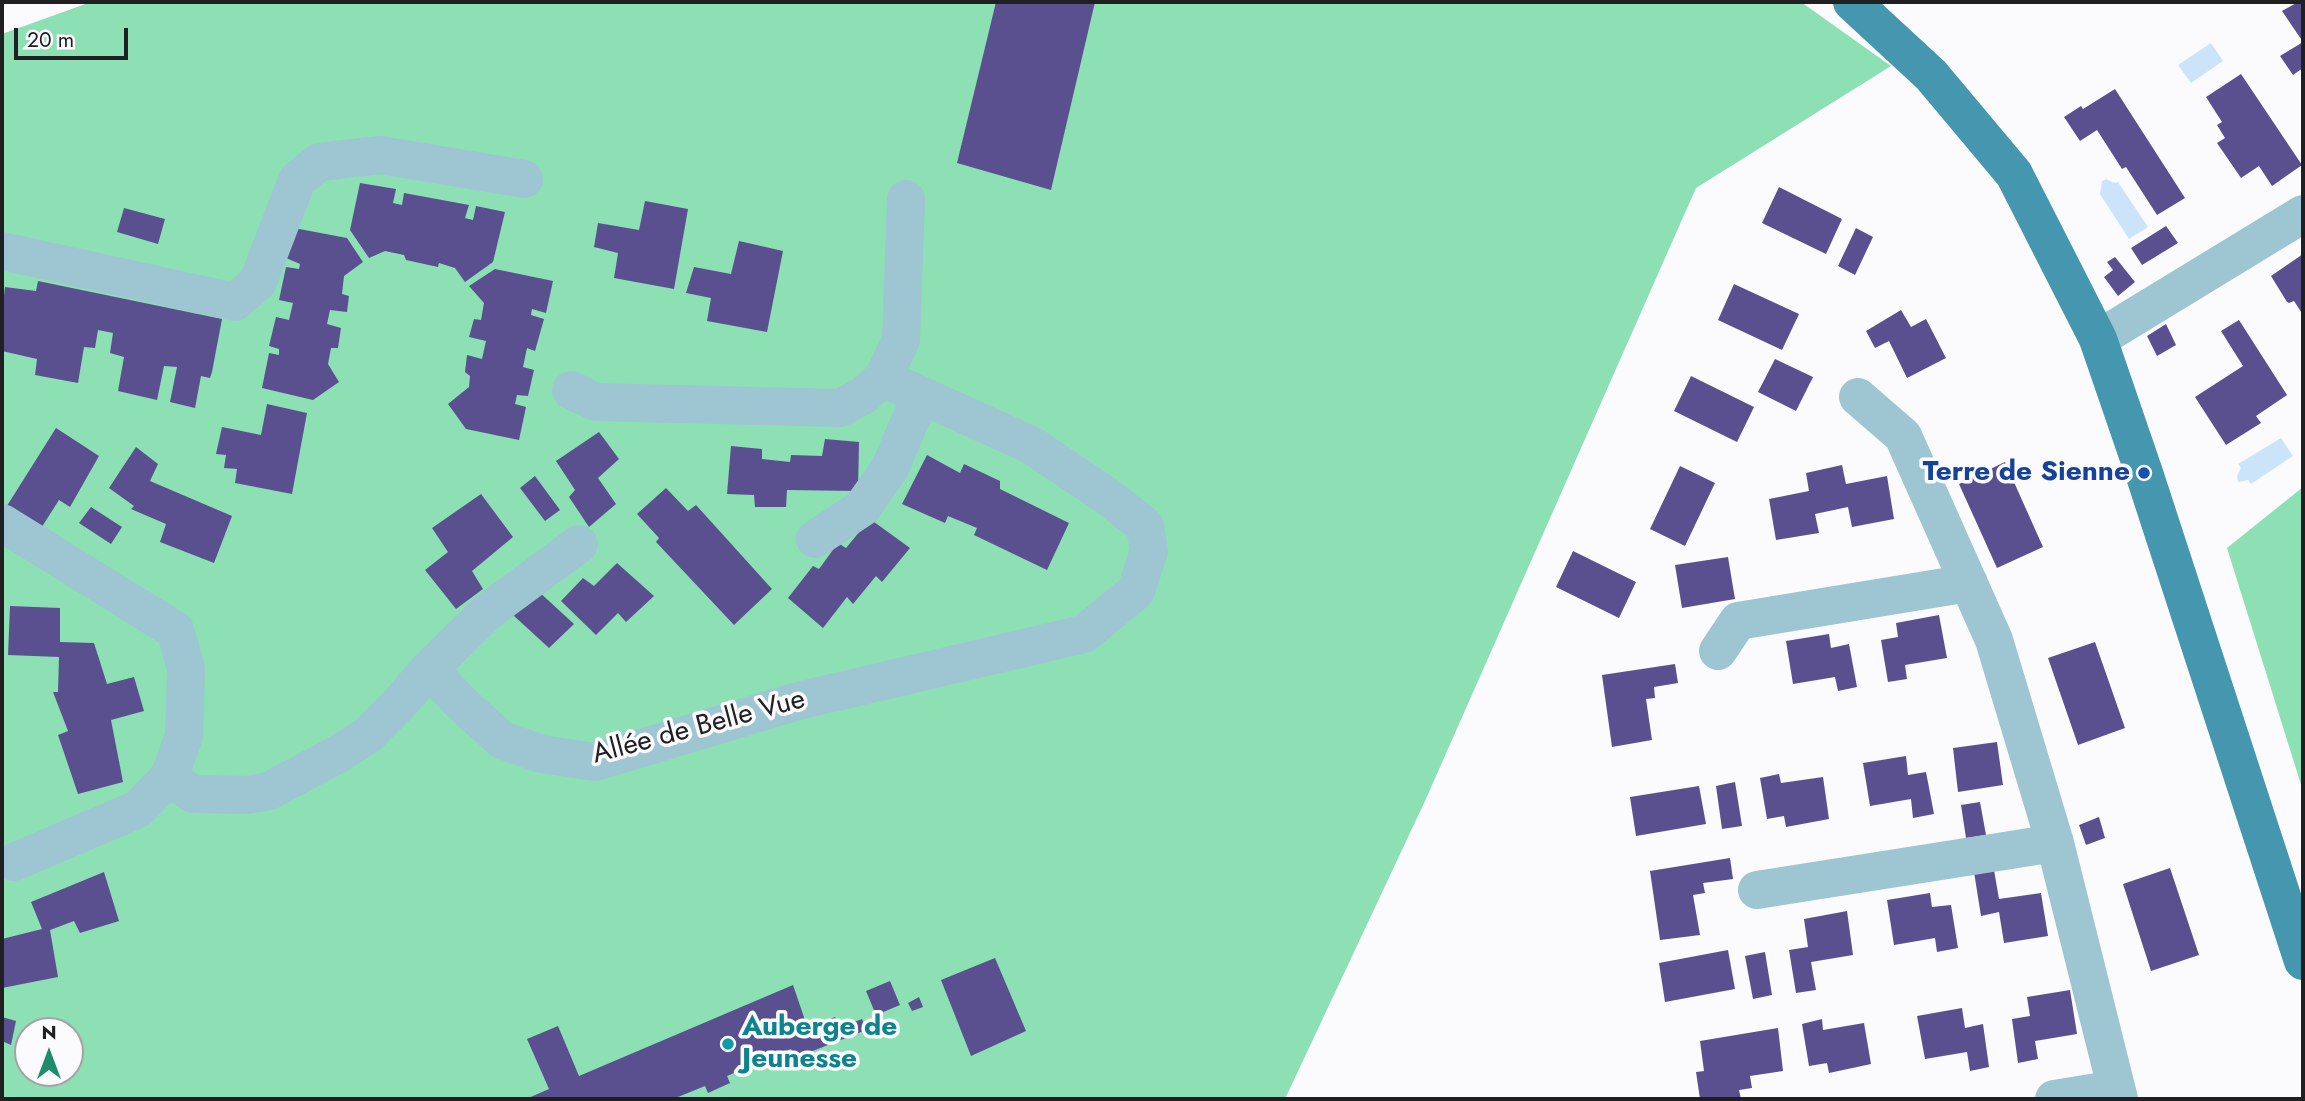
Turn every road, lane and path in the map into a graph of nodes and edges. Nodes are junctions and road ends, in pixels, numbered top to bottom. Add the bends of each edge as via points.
1 (1852, 2) edge
2 (524, 179) dead end
3 (906, 199) dead end
4 (2303, 214) edge
5 (2, 253) edge
6 (2098, 339) junction
7 (883, 377) junction
8 (572, 390) dead end
9 (921, 395) junction
10 (1858, 397) dead end
11 (2, 523) edge
12 (815, 539) dead end
13 (579, 544) dead end
14 (1969, 583) junction
15 (1718, 651) dead end
16 (429, 669) junction
17 (169, 777) junction
18 (2055, 843) junction
19 (14, 862) dead end
20 (1758, 890) dead end
21 (2303, 961) edge
22 (2117, 1094) edge
23 (2054, 1099) edge

1 - 6 main road via 1931,75 2014,174
2 - 5 street via 380,155 319,162 297,180 258,282 235,302
3 - 7 street via 901,340
4 - 6 street
6 - 21 main road
7 - 8 street via 840,408 596,402
7 - 9 street
9 - 12 street via 890,468 862,508
9 - 16 street, Allée de Belle Vue via 1031,445 1145,526 1149,551 1136,591 1084,634 798,701 594,762 541,754 502,740
10 - 14 street via 1903,436
11 - 17 street via 175,630 186,668 184,736
13 - 16 street via 487,612
14 - 15 street via 1738,621
14 - 18 street via 1994,640
16 - 17 street via 368,735 269,791 193,794
17 - 19 street via 138,809
18 - 20 street
18 - 22 street
22 - 23 street

